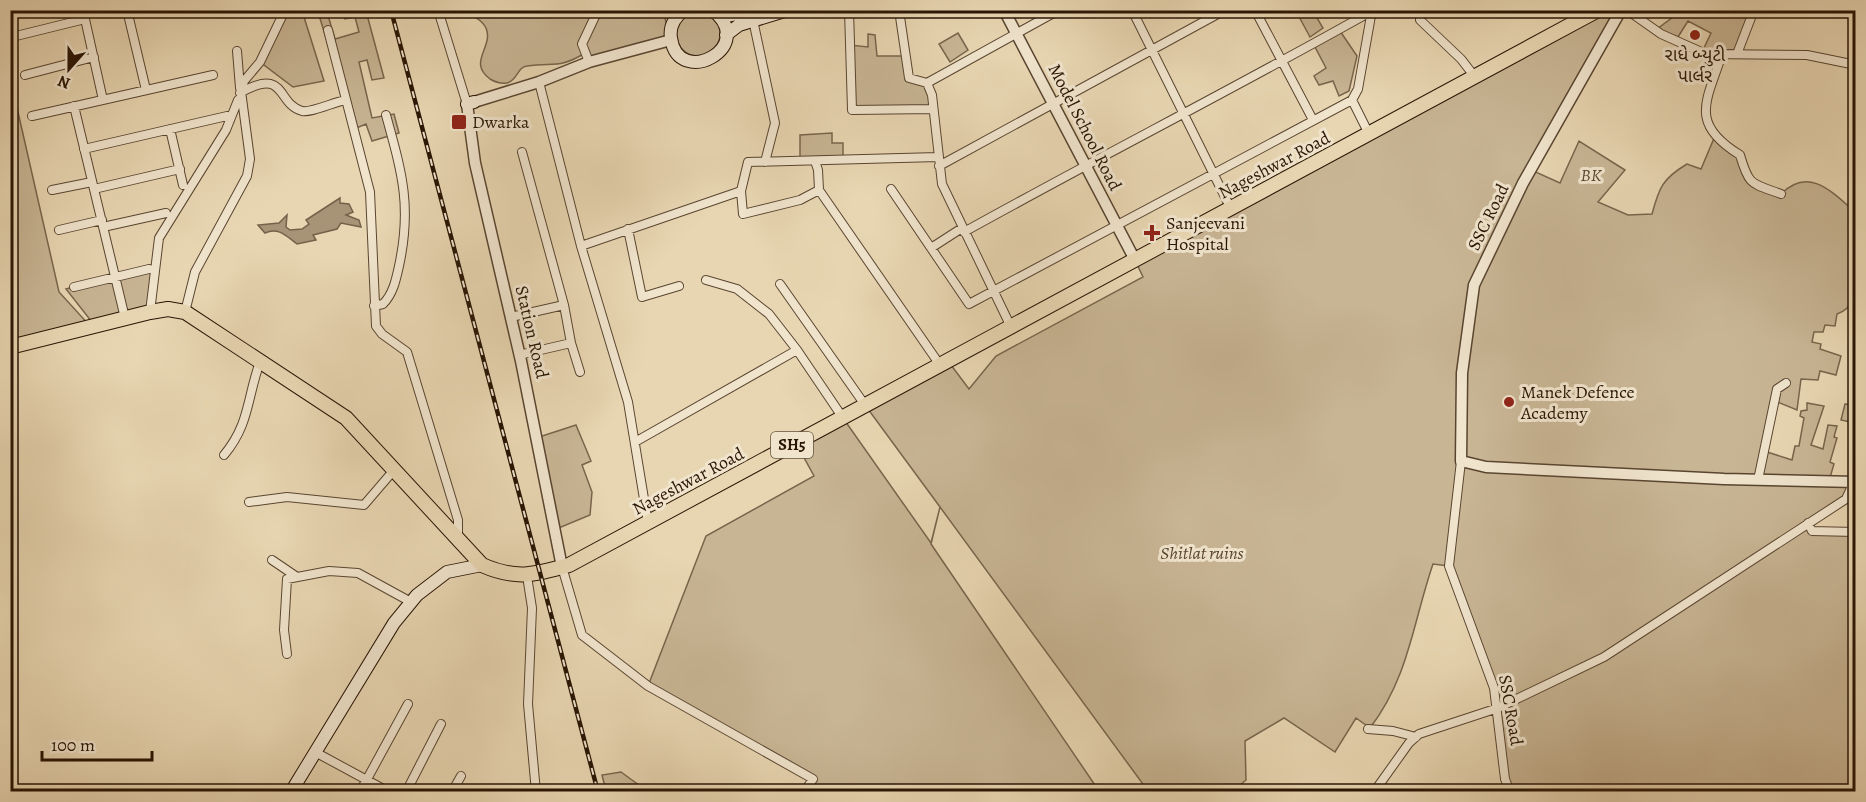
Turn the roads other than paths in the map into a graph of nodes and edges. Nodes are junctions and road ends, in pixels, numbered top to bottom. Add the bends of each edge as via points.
1 (127, 10) edge
2 (285, 10) edge
3 (438, 10) edge
4 (597, 10) edge
5 (684, 10) edge
6 (788, 10) edge
7 (849, 10) edge
8 (899, 10) edge
9 (1004, 10) edge
10 (1059, 10) edge
11 (1132, 10) edge
12 (1225, 10) edge
13 (1255, 10) edge
14 (1420, 10) edge
15 (1598, 10) edge
16 (1620, 10) edge
17 (1628, 10) edge
18 (1755, 10) edge
19 (1372, 11) edge
20 (716, 14) edge
21 (84, 15) edge
22 (755, 15) edge
23 (328, 30) dead end
24 (1017, 33) junction
25 (726, 35) junction
26 (16, 36) dead end
27 (671, 40) junction
28 (1152, 50) junction
29 (237, 51) dead end
30 (1722, 54) junction
31 (1737, 54) junction
32 (94, 57) junction
33 (589, 62) junction
34 (1282, 62) junction
35 (1856, 65) edge
36 (25, 75) dead end
37 (213, 75) dead end
38 (1475, 77) junction
39 (539, 82) junction
40 (927, 83) junction
41 (146, 90) junction
42 (240, 93) junction
43 (103, 100) junction
44 (346, 100) junction
45 (1352, 100) junction
46 (470, 103) junction
47 (1055, 103) junction
48 (74, 106) junction
49 (933, 109) junction
50 (386, 115) dead end
51 (1184, 115) junction
52 (32, 116) dead end
53 (227, 116) dead end
54 (1313, 120) junction
55 (170, 129) junction
56 (1369, 134) junction
57 (84, 149) junction
58 (522, 152) dead end
59 (815, 161) junction
60 (765, 162) junction
61 (939, 162) junction
62 (1086, 164) junction
63 (180, 169) junction
64 (1213, 172) junction
65 (183, 185) dead end
66 (93, 186) junction
67 (891, 189) dead end
68 (52, 190) dead end
69 (819, 190) junction
70 (741, 191) junction
71 (1781, 194) dead end
72 (1231, 208) junction
73 (166, 213) dead end
74 (103, 224) junction
75 (1117, 224) junction
76 (628, 229) junction
77 (59, 230) dead end
78 (963, 230) junction
79 (581, 246) junction
80 (931, 248) junction
81 (1135, 260) junction
82 (149, 269) dead end
83 (115, 277) junction
84 (706, 280) dead end
85 (780, 284) dead end
86 (679, 286) dead end
87 (74, 287) dead end
88 (991, 292) junction
89 (564, 305) junction
90 (374, 306) junction
91 (150, 312) junction
92 (185, 312) junction
93 (511, 317) junction
94 (125, 318) junction
95 (1011, 327) junction
96 (572, 343) junction
97 (10, 347) edge
98 (797, 350) junction
99 (519, 355) junction
100 (260, 363) junction
101 (940, 365) junction
102 (580, 372) dead end
103 (1786, 383) dead end
104 (865, 405) junction
105 (843, 418) junction
106 (635, 442) junction
107 (224, 454) dead end
108 (1461, 461) junction
109 (394, 470) junction
110 (1758, 480) junction
111 (1855, 482) edge
112 (249, 502) dead end
113 (648, 523) junction
114 (1808, 523) junction
115 (1856, 532) edge
116 (458, 539) junction
117 (273, 560) dead end
118 (482, 565) junction
119 (562, 567) junction
120 (527, 576) junction
121 (297, 577) junction
122 (411, 602) junction
123 (287, 654) dead end
124 (408, 704) dead end
125 (1498, 708) junction
126 (441, 724) dead end
127 (1368, 729) dead end
128 (1416, 737) junction
129 (315, 752) junction
130 (461, 776) dead end
131 (367, 779) junction
132 (291, 792) edge
133 (360, 792) edge
134 (389, 792) edge
135 (406, 792) edge
136 (452, 792) edge
137 (536, 792) edge
138 (804, 792) edge
139 (1374, 792) edge
140 (1510, 792) edge

1 - 41 street
2 - 42 street
3 - 46 street
4 - 33 street via 582,44
5 - 27 main road via 673,22
6 - 22 main road
7 - 49 street via 852,110
8 - 40 street via 909,78
9 - 24 street, Model School Road
10 - 24 street
11 - 28 street
12 - 28 street
13 - 34 street
14 - 38 street via 1420,20
15 - 38 main road, Nageshwar Road / SH5
16 - 108 street, SSC Road via 1523,183 1474,285 1462,373
17 - 30 street via 1687,48
18 - 31 street
19 - 34 street
19 - 45 street via 1360,80
20 - 22 main road
20 - 25 main road
21 - 26 street
21 - 32 street
22 - 25 main road
22 - 60 street via 775,123
23 - 44 street
24 - 40 street
24 - 47 street, Model School Road
25 - 27 main road via 721,51 706,61 680,56
27 - 33 street
28 - 47 street
28 - 51 street
29 - 42 street
30 - 31 street
30 - 71 street via 1708,91 1707,122 1720,142 1740,155 1743,173 1749,179
31 - 35 street via 1807,54
32 - 36 street
32 - 43 street
33 - 39 street
34 - 51 street
34 - 54 street
37 - 41 street
38 - 56 main road, Nageshwar Road / SH5
39 - 46 street
39 - 79 street
40 - 49 street
41 - 43 street
42 - 44 street via 257,83 270,84 281,90 293,106 309,111
42 - 91 street via 226,130 159,238
42 - 92 street via 250,159 247,176 195,272
43 - 48 street
44 - 90 street via 370,192
45 - 54 street
45 - 56 street
46 - 93 street, Station Road via 475,163
47 - 61 street
47 - 62 street, Model School Road
48 - 52 street
48 - 57 street
49 - 61 street
50 - 90 street via 402,174 407,220 393,288 383,304
51 - 62 street
51 - 64 street
53 - 55 street
54 - 64 street
55 - 57 street
55 - 63 street
56 - 72 main road, Nageshwar Road / SH5
57 - 66 street
58 - 89 street
59 - 60 street
59 - 61 street
59 - 69 street
60 - 70 street via 748,162
61 - 78 street via 942,184
62 - 75 street, Model School Road
62 - 78 street
63 - 65 street
63 - 66 street
64 - 72 street
64 - 75 street
66 - 68 street
66 - 74 street
67 - 80 street
69 - 70 street via 800,200 744,213
69 - 101 street
70 - 76 street
72 - 81 main road, Nageshwar Road / SH5
73 - 74 street
74 - 77 street
74 - 83 street
75 - 81 street, Model School Road
75 - 88 street
76 - 79 street
76 - 86 street via 642,297
78 - 80 street
78 - 88 street
79 - 106 street via 628,402
80 - 88 street via 969,304
81 - 95 main road, Nageshwar Road / SH5
82 - 83 street
83 - 87 street
83 - 94 street
84 - 98 street via 738,289 769,314
85 - 104 street
88 - 95 street
89 - 93 street
89 - 96 street
90 - 116 street via 376,326 407,352 458,520
91 - 92 main road
91 - 94 main road
92 - 100 main road, Nageshwar Road / SH5
93 - 99 street, Station Road
94 - 97 main road
95 - 101 main road, Nageshwar Road / SH5
96 - 99 street
96 - 102 street
98 - 105 street
98 - 106 street
99 - 119 street, Station Road
100 - 107 street via 245,423
100 - 109 main road, Nageshwar Road / SH5 via 346,418
101 - 104 main road, Nageshwar Road / SH5
103 - 110 street via 1777,389
104 - 105 main road, Nageshwar Road / SH5
105 - 113 main road, Nageshwar Road / SH5
106 - 113 street
108 - 110 street via 1486,467
108 - 125 street, SSC Road via 1449,566
109 - 112 street via 364,505 287,497
109 - 116 main road, Nageshwar Road / SH5
110 - 111 street
111 - 114 street via 1846,499
113 - 119 main road, Nageshwar Road / SH5
114 - 115 street via 1812,531
114 - 125 street via 1604,657
116 - 118 main road, Nageshwar Road / SH5
117 - 121 street
118 - 120 main road, Nageshwar Road / SH5 via 501,574
118 - 122 main road via 447,572
119 - 120 main road, Nageshwar Road / SH5
119 - 138 street via 582,635 648,686 813,779
120 - 137 street via 532,608 528,704
121 - 122 street via 329,571 358,573
121 - 123 street via 287,579
122 - 129 main road
124 - 131 street
125 - 128 street
125 - 140 street, SSC Road via 1505,779
126 - 135 street
127 - 128 street via 1393,730
128 - 139 street
129 - 131 street
129 - 132 main road
130 - 136 street
131 - 133 street
131 - 134 street

